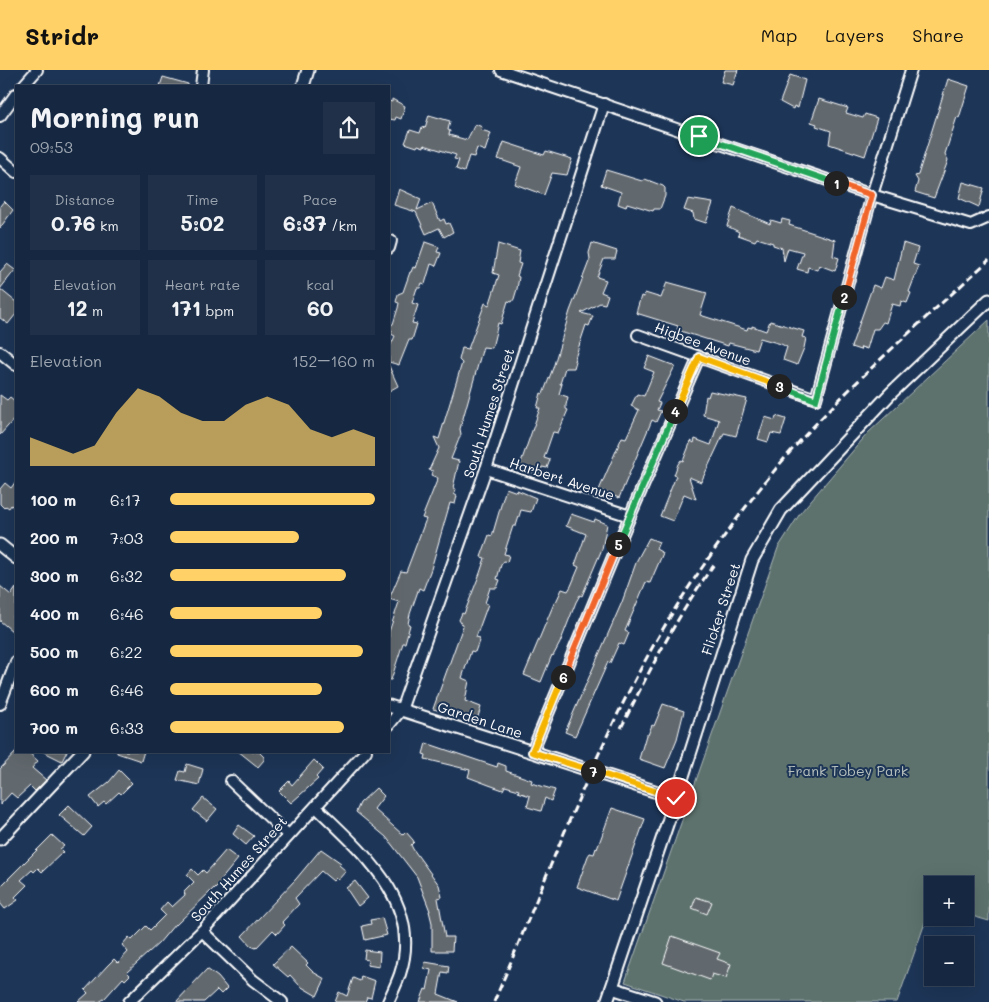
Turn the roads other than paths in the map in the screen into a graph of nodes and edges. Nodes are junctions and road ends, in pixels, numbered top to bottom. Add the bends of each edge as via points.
1 (37, 70) edge
2 (203, 70) edge
3 (308, 70) edge
4 (501, 70) edge
5 (911, 70) edge
6 (24, 85) edge
7 (201, 85) edge
8 (303, 85) edge
9 (15, 95) edge
10 (604, 104) junction
11 (0, 116) edge
12 (0, 158) edge
13 (15, 171) edge
14 (872, 195) junction
15 (989, 217) edge
16 (989, 300) edge
17 (638, 335) dead end
18 (0, 352) edge
19 (699, 357) junction
20 (15, 363) edge
21 (486, 469) junction
22 (630, 516) junction
23 (0, 545) edge
24 (15, 557) edge
25 (15, 665) edge
26 (0, 704) edge
27 (390, 706) edge
28 (401, 710) junction
29 (390, 724) edge
30 (532, 752) junction
31 (81, 753) edge
32 (364, 753) edge
33 (231, 781) dead end
34 (676, 798) junction
35 (316, 807) junction
36 (288, 835) junction
37 (0, 840) edge
38 (202, 931) junction
39 (612, 988) junction
40 (129, 1002) edge
41 (282, 1002) edge
42 (388, 1002) edge
43 (608, 1002) edge
44 (655, 1002) edge

1 - 6 street
2 - 7 street
3 - 8 street
4 - 10 street
5 - 14 street
9 - 11 street
10 - 14 street
10 - 21 street, South Humes Street
12 - 13 street
14 - 15 street via 973,224
14 - 19 street, Higbee Avenue via 816,400
16 - 34 street, Flicker Street via 891,393 781,510 752,560
17 - 19 street, Higbee Avenue
18 - 20 street
19 - 22 street
21 - 22 street, Harbert Avenue
21 - 28 street, South Humes Street
22 - 30 street
23 - 24 street
25 - 26 street
27 - 28 street, Garden Lane
28 - 29 street, South Humes Street
28 - 30 street, Garden Lane
30 - 34 street, Garden Lane
31 - 37 street
32 - 35 street, South Humes Street
33 - 36 street
34 - 39 street, Flicker Street
35 - 36 street, South Humes Street
35 - 42 street via 371,860 392,890 405,935 401,972
36 - 38 street, South Humes Street
38 - 40 street, South Humes Street
38 - 41 street via 253,980
39 - 43 street, Flicker Street
39 - 44 street

